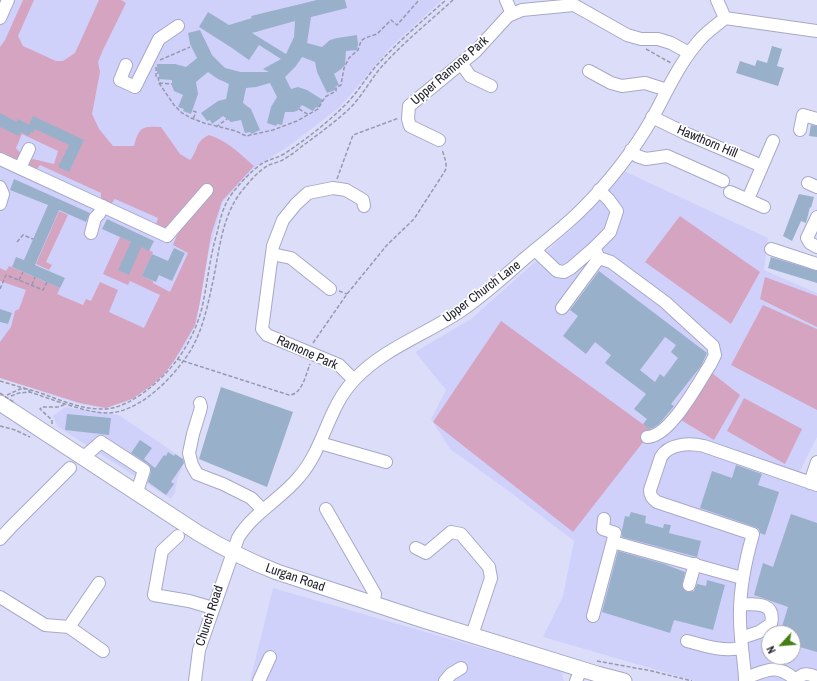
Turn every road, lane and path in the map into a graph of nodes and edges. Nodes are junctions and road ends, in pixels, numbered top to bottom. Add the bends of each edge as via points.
1 (8, 0) edge
2 (419, 0) edge
3 (442, 0) edge
4 (446, 0) edge
5 (453, 0) edge
6 (506, 0) edge
7 (718, 0) edge
8 (444, 2) junction
9 (512, 14) junction
10 (0, 18) edge
11 (725, 18) junction
12 (178, 26) dead end
13 (817, 31) edge
14 (190, 48) dead end
15 (646, 49) dead end
16 (689, 53) junction
17 (461, 63) junction
18 (126, 65) dead end
19 (680, 67) junction
20 (589, 71) dead end
21 (159, 83) junction
22 (172, 84) dead end
23 (491, 86) dead end
24 (667, 90) junction
25 (299, 109) dead end
26 (193, 112) dead end
27 (309, 115) junction
28 (408, 115) junction
29 (652, 117) junction
30 (193, 119) junction
31 (227, 119) dead end
32 (817, 119) edge
33 (216, 127) junction
34 (800, 130) dead end
35 (439, 140) joint
36 (773, 141) dead end
37 (29, 149) dead end
38 (631, 150) junction
39 (0, 159) edge
40 (762, 166) junction
41 (20, 168) junction
42 (722, 181) dead end
43 (0, 188) edge
44 (333, 188) junction
45 (207, 190) dead end
46 (599, 190) junction
47 (730, 192) dead end
48 (748, 199) junction
49 (0, 204) edge
50 (364, 206) dead end
51 (764, 207) dead end
52 (101, 210) junction
53 (817, 217) edge
54 (92, 230) dead end
55 (33, 239) dead end
56 (17, 242) dead end
57 (817, 248) edge
58 (771, 249) dead end
59 (535, 250) junction
60 (596, 253) junction
61 (272, 254) junction
62 (815, 263) edge
63 (23, 272) dead end
64 (35, 277) dead end
65 (19, 280) junction
66 (47, 282) dead end
67 (32, 285) junction
68 (0, 289) edge
69 (330, 289) dead end
70 (562, 308) dead end
71 (310, 352) junction
72 (177, 359) junction
73 (183, 361) junction
74 (354, 380) junction
75 (0, 381) edge
76 (27, 389) junction
77 (30, 392) junction
78 (0, 393) edge
79 (0, 398) edge
80 (67, 403) junction
81 (200, 403) dead end
82 (8, 404) edge
83 (53, 428) dead end
84 (647, 437) dead end
85 (320, 443) junction
86 (84, 457) junction
87 (386, 462) dead end
88 (817, 462) edge
89 (70, 468) dead end
90 (814, 484) edge
91 (137, 492) junction
92 (326, 509) dead end
93 (263, 510) junction
94 (604, 519) dead end
95 (178, 536) dead end
96 (0, 539) edge
97 (613, 542) junction
98 (416, 548) dead end
99 (232, 552) junction
100 (695, 564) junction
101 (742, 578) junction
102 (100, 583) dead end
103 (689, 585) dead end
104 (0, 597) edge
105 (373, 604) junction
106 (740, 604) junction
107 (213, 608) junction
108 (593, 616) dead end
109 (69, 628) junction
110 (472, 635) junction
111 (687, 641) dead end
112 (742, 643) junction
113 (103, 651) dead end
114 (270, 657) dead end
115 (461, 663) dead end
116 (583, 670) edge
117 (817, 678) edge
118 (745, 680) edge
119 (796, 680) edge
120 (196, 681) edge
121 (259, 681) edge
122 (445, 681) edge
123 (624, 681) edge
124 (689, 681) edge
125 (692, 681) edge

1 - 10 street
2 - 27 path via 397,26 391,20 377,34 361,41 358,50 346,62 341,85 325,97 318,109
3 - 8 path
4 - 8 path
5 - 73 path via 394,54 350,108 285,159 260,172 237,198 230,210 218,249 212,288 202,324
6 - 9 street
7 - 11 street
8 - 72 path via 390,50 346,105 284,154 268,160 257,168 231,196 224,207 212,248 203,304 197,324
9 - 16 street, Upper Ramone Park via 522,10 574,5 626,35 641,39 658,39
9 - 17 street, Upper Ramone Park
11 - 13 street
11 - 16 street, Upper Church Lane via 705,34
12 - 18 street via 159,39 135,87 120,80
14 - 21 path via 157,61 156,76
15 - 19 path
16 - 19 street, Upper Church Lane
17 - 23 street via 470,76
17 - 28 street, Upper Ramone Park via 409,106
19 - 24 street, Upper Church Lane
20 - 24 street via 622,86 645,83
21 - 22 path
21 - 30 path via 174,105
24 - 29 street, Upper Church Lane
25 - 27 path
26 - 30 path via 196,112
27 - 33 path via 284,127 246,136
28 - 35 street, Upper Ramone Park via 410,126
28 - 44 path via 353,135
29 - 38 street, Upper Church Lane
29 - 40 street, Hawthorn Hill
30 - 33 path
31 - 33 path
32 - 34 street via 803,115
35 - 71 path via 447,167 445,171 414,219 387,245 346,294
36 - 40 street
37 - 41 street
38 - 42 street via 637,156 646,159 667,156 694,171
38 - 46 street, Upper Church Lane
39 - 41 street
40 - 48 street
41 - 52 street
43 - 49 street
44 - 50 street, Ramone Park via 346,190 363,200
44 - 61 street, Ramone Park via 308,193 296,204 283,220
45 - 52 street via 167,236
46 - 59 street, Upper Church Lane via 577,214
46 - 60 street via 617,211 610,232
47 - 48 street
48 - 51 street
52 - 54 street via 98,224
53 - 57 street via 808,238
55 - 56 path via 23,235
57 - 62 street
58 - 62 street
59 - 60 street via 557,271 564,272
59 - 74 street, Upper Church Lane via 462,310 380,358
60 - 70 street
60 - 84 street via 665,302 713,346 715,355 672,422 660,433
61 - 69 street via 291,258
61 - 71 street, Ramone Park via 262,329 267,335
63 - 65 path
64 - 67 path
65 - 67 path
65 - 68 path via 6,275
66 - 67 path via 43,290
71 - 73 path via 300,389 292,395 282,394
71 - 74 street, Ramone Park via 339,365
72 - 73 path
72 - 80 path via 157,382 126,403 108,410
73 - 80 path via 171,377 139,403 128,408 109,413 94,412
74 - 85 street, Upper Church Lane via 333,410
75 - 76 path
76 - 77 path
76 - 79 path via 20,389
76 - 80 path
77 - 80 path
77 - 82 path via 19,393
78 - 82 path, bridge
80 - 83 path via 40,409 52,420
81 - 93 street via 189,454 194,469 197,474 251,498
82 - 86 main road, Lurgan Road
85 - 87 street
85 - 93 street, Upper Church Lane via 311,462 299,477
86 - 91 main road, Lurgan Road
86 - 91 street via 101,442 144,470
88 - 90 street
89 - 96 street
90 - 101 street via 695,444 677,446 663,452 650,490 653,499 753,534
91 - 99 main road, Lurgan Road
92 - 105 street via 375,594
93 - 99 street, Upper Church Lane via 244,527
94 - 97 street via 602,529 615,532
95 - 107 street via 162,551 154,595
97 - 100 street
97 - 108 street
98 - 110 street via 426,553 451,532 461,534 489,567 491,578
99 - 105 main road, Lurgan Road via 277,572
99 - 107 street, Church Road
100 - 101 street
100 - 103 street
101 - 106 street
102 - 109 street
104 - 109 street via 45,625
105 - 110 main road, Lurgan Road
106 - 112 street
106 - 112 street via 764,606 770,609 773,616 771,624
107 - 120 street, Church Road via 199,650
109 - 113 street
110 - 116 main road, Lurgan Road
111 - 112 street via 729,650
112 - 118 street
114 - 121 street
115 - 122 street
116 - 123 main road, Lurgan Road
116 - 124 path via 652,671
117 - 119 street via 811,674 803,674
118 - 119 street via 774,669 789,674
124 - 125 path

